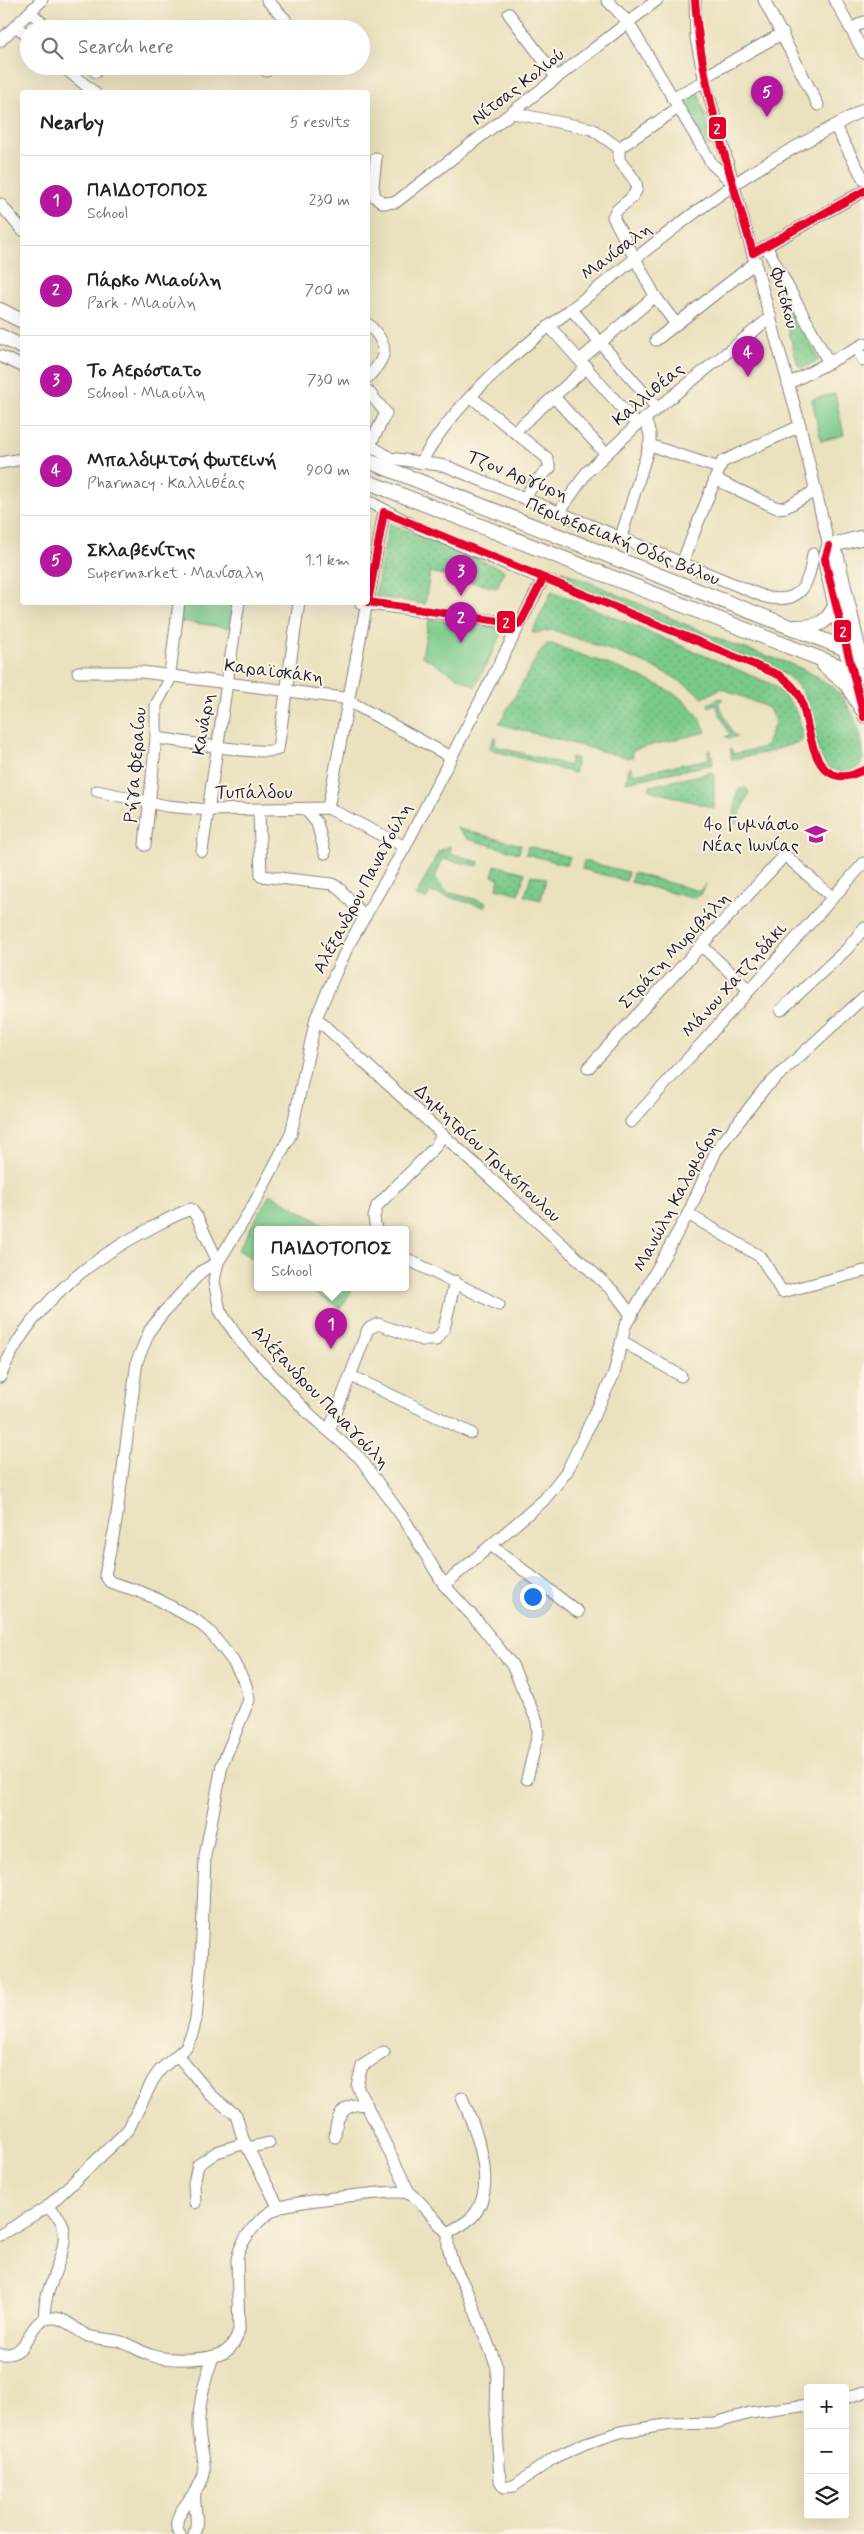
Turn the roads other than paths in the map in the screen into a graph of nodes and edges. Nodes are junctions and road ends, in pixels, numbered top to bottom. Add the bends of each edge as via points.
1 (42, 0) edge
2 (267, 0) edge
3 (607, 0) edge
4 (657, 0) edge
5 (694, 0) edge
6 (764, 0) edge
7 (835, 0) edge
8 (30, 12) junction
9 (509, 14) dead end
10 (22, 20) edge
11 (39, 20) edge
12 (284, 20) edge
13 (20, 22) edge
14 (628, 22) junction
15 (864, 22) edge
16 (16, 26) junction
17 (20, 29) edge
18 (851, 29) junction
19 (783, 33) junction
20 (0, 41) edge
21 (864, 53) edge
22 (73, 75) edge
23 (557, 78) junction
24 (704, 79) junction
25 (92, 90) edge
26 (675, 103) junction
27 (818, 105) dead end
28 (864, 110) edge
29 (513, 113) junction
30 (835, 126) junction
31 (620, 148) junction
32 (376, 158) dead end
33 (864, 180) edge
34 (734, 185) junction
35 (864, 191) edge
36 (0, 204) edge
37 (20, 228) edge
38 (766, 246) junction
39 (755, 257) junction
40 (636, 259) junction
41 (655, 296) junction
42 (572, 309) junction
43 (0, 310) edge
44 (770, 316) junction
45 (20, 320) edge
46 (676, 324) junction
47 (370, 326) edge
48 (549, 326) junction
49 (0, 336) edge
50 (656, 340) dead end
51 (601, 341) junction
52 (20, 346) edge
53 (861, 346) edge
54 (0, 356) edge
55 (864, 361) edge
56 (829, 363) junction
57 (584, 364) junction
58 (20, 365) edge
59 (370, 374) edge
60 (788, 384) junction
61 (370, 393) edge
62 (471, 397) junction
63 (554, 397) junction
64 (657, 408) junction
65 (641, 422) junction
66 (800, 426) junction
67 (514, 432) junction
68 (370, 442) edge
69 (649, 444) junction
70 (370, 445) edge
71 (606, 454) junction
72 (20, 459) edge
73 (422, 461) junction
74 (370, 462) edge
75 (0, 463) edge
76 (717, 474) junction
77 (370, 483) edge
78 (816, 491) junction
79 (524, 497) junction
80 (370, 503) edge
81 (560, 511) junction
82 (384, 512) junction
83 (621, 537) junction
84 (864, 537) edge
85 (829, 546) junction
86 (813, 554) dead end
87 (682, 563) junction
88 (370, 583) edge
89 (844, 589) junction
90 (370, 604) edge
91 (179, 605) edge
92 (239, 605) edge
93 (299, 605) edge
94 (366, 605) edge
95 (835, 606) junction
96 (520, 624) junction
97 (787, 626) junction
98 (864, 632) edge
99 (846, 650) junction
100 (862, 656) edge
101 (814, 657) junction
102 (78, 672) dead end
103 (860, 673) edge
104 (170, 675) junction
105 (228, 683) junction
106 (287, 690) junction
107 (349, 700) junction
108 (863, 713) edge
109 (156, 738) junction
110 (217, 746) junction
111 (451, 758) junction
112 (97, 791) dead end
113 (150, 802) junction
114 (328, 808) junction
115 (208, 810) junction
116 (306, 810) junction
117 (259, 811) junction
118 (145, 845) dead end
119 (405, 847) junction
120 (202, 850) dead end
121 (325, 853) dead end
122 (864, 863) edge
123 (832, 898) junction
124 (365, 917) junction
125 (864, 928) edge
126 (702, 946) junction
127 (749, 990) junction
128 (864, 997) edge
129 (781, 1010) dead end
130 (316, 1018) junction
131 (588, 1068) dead end
132 (631, 1122) dead end
133 (442, 1135) junction
134 (688, 1214) junction
135 (375, 1226) edge
136 (409, 1260) edge
137 (218, 1262) junction
138 (864, 1271) edge
139 (454, 1281) junction
140 (500, 1305) dead end
141 (632, 1316) junction
142 (622, 1341) junction
143 (351, 1376) junction
144 (681, 1376) dead end
145 (0, 1377) edge
146 (329, 1431) junction
147 (471, 1434) dead end
148 (492, 1546) junction
149 (444, 1585) junction
150 (578, 1612) dead end
151 (527, 1779) dead end
152 (384, 2052) dead end
153 (178, 2056) junction
154 (462, 2098) dead end
155 (367, 2105) junction
156 (335, 2137) dead end
157 (269, 2143) dead end
158 (246, 2146) junction
159 (410, 2194) junction
160 (195, 2203) dead end
161 (47, 2207) junction
162 (279, 2208) junction
163 (448, 2233) junction
164 (0, 2235) edge
165 (45, 2319) junction
166 (0, 2354) edge
167 (213, 2357) junction
168 (864, 2392) edge
169 (849, 2397) edge
170 (804, 2406) edge
171 (195, 2493) junction
172 (180, 2534) edge
173 (194, 2534) edge

1 - 8 street
2 - 12 street
3 - 14 street
4 - 14 street, Νίτσας Κολιού
5 - 24 street, Φυτόκου via 696,38
6 - 19 street
7 - 18 street
8 - 10 street
8 - 11 street
9 - 23 street
13 - 16 street
14 - 23 street, Νίτσας Κολιού
14 - 26 street
15 - 18 street
16 - 17 street
16 - 20 street
18 - 21 street
19 - 24 street
19 - 27 street
22 - 25 street
23 - 29 street, Νίτσας Κολιού
24 - 26 street
24 - 34 street, Φυτόκου
26 - 31 street
26 - 34 street via 712,164
28 - 30 street, Μανίσαλη
29 - 31 street via 592,129
29 - 32 street, Νίτσας Κολιού via 401,200 388,204 375,197
30 - 33 street
30 - 34 street, Μανίσαλη
31 - 40 street via 618,160 637,185 637,191 614,212 613,217
34 - 39 street, Φυτόκου
34 - 40 street, Μανίσαλη
35 - 38 street
36 - 37 street
38 - 39 street
38 - 56 street
39 - 44 street, Φυτόκου
39 - 46 street
40 - 41 street
40 - 42 street, Μανίσαλη
41 - 46 street
41 - 51 street
42 - 48 street, Μανίσαλη
42 - 51 street
43 - 45 main road
44 - 60 street, Φυτόκου
44 - 64 street, Καλλιθέας
46 - 50 street
47 - 59 street via 384,343 385,351
48 - 57 street
48 - 62 street, Μανίσαλη
49 - 52 main road
51 - 57 street
51 - 64 street
53 - 55 street
53 - 56 street
54 - 58 street
56 - 60 street
57 - 63 street
57 - 65 street
60 - 66 street, Φυτόκου
61 - 68 street via 386,413
62 - 67 street
62 - 73 street, Μανίσαλη via 454,414
63 - 67 street
63 - 71 street
64 - 65 street, Καλλιθέας
65 - 69 street via 650,435
65 - 71 street, Καλλιθέας
66 - 76 street via 725,460
66 - 78 street, Φυτόκου
67 - 79 street via 547,458 550,468
69 - 76 street
69 - 83 street
70 - 73 street, Τζον Αργύρη via 390,458
71 - 81 street, Καλλιθέας via 587,472
72 - 75 street
73 - 79 street, Τζον Αργύρη via 446,466
74 - 97 main road, Περιφερειακή Οδός Βόλου
76 - 78 street via 777,508 786,507
76 - 87 street
77 - 101 main road
78 - 85 street, Φυτόκου
79 - 81 street, Τζον Αργύρη
80 - 82 street
81 - 83 street, Τζον Αργύρη
82 - 88 street
82 - 96 street, Αλέξανδρου Παναγούλη via 543,579
83 - 87 street, Τζον Αργύρη
84 - 85 main road
85 - 89 main road, Φυτόκου via 837,557
85 - 95 main road, Φυτόκου via 825,559
86 - 87 street, Τζον Αργύρη via 803,589 784,600 746,590
89 - 98 main road
89 - 100 main road, Φυτόκου
90 - 96 street
91 - 104 street, Ρήγα Φεραίου
92 - 105 street, Κανάρη
93 - 106 street
94 - 107 street
95 - 97 main road via 820,625
95 - 99 main road, Φυτόκου
96 - 111 street, Αλέξανδρου Παναγούλη
97 - 99 main road, Περιφερειακή Οδός Βόλου
99 - 100 main road, Περιφερειακή Οδός Βόλου
99 - 103 main road, Φυτόκου
100 - 103 main road, Φυτόκου
101 - 103 main road
101 - 108 main road via 847,685
102 - 104 street, Καραϊσκάκη via 132,671
103 - 108 street, Φυτόκου
104 - 105 street, Καραϊσκάκη
104 - 109 street, Ρήγα Φεραίου via 164,693 156,703
105 - 106 street, Καραϊσκάκη
105 - 110 street, Κανάρη
106 - 107 street, Καραϊσκάκη
106 - 110 street via 278,749 271,752
107 - 111 street, Καραϊσκάκη
107 - 114 street
109 - 110 street
109 - 113 street, Ρήγα Φεραίου
110 - 115 street, Κανάρη
111 - 119 street, Αλέξανδρου Παναγούλη
112 - 113 street, Τυπάλδου
113 - 115 street, Τυπάλδου
113 - 118 street, Ρήγα Φεραίου
114 - 116 street, Τυπάλδου
114 - 119 street
115 - 117 street, Τυπάλδου
115 - 120 street, Κανάρη
116 - 117 street, Τυπάλδου
116 - 121 street via 317,823
117 - 124 street via 261,876 332,884
119 - 124 street, Αλέξανδρου Παναγούλη
122 - 123 street, Μάνου Χατζηδάκι
123 - 126 street, Στράτη Μυριβήλη via 785,855
123 - 127 street, Μάνου Χατζηδάκι
124 - 130 street, Αλέξανδρου Παναγούλη
125 - 129 street via 847,949
126 - 127 street
126 - 131 street, Στράτη Μυριβήλη
127 - 132 street, Μάνου Χατζηδάκι
128 - 134 street, Μανώλη Καλομοίρη via 786,1068 744,1112 716,1152
130 - 133 street, Δημητρίου Τριχόπουλου
130 - 137 street, Αλέξανδρου Παναγούλη via 291,1134 254,1204
133 - 135 street via 436,1146 377,1206
133 - 141 street, Δημητρίου Τριχόπουλου via 614,1292
134 - 138 street via 762,1257 782,1292
134 - 141 street, Μανώλη Καλομοίρη
136 - 139 street
137 - 145 street via 191,1209 126,1241 83,1270 43,1306
137 - 146 street, Αλέξανδρου Παναγούλη via 215,1291 226,1321 241,1342
137 - 153 street via 202,1271 163,1313 150,1330 140,1353 134,1376 116,1522 105,1568 110,1582 160,1600 210,1632 234,1661 246,1685 249,1700 222,1765 204,1868 196,2019 186,2048
139 - 140 street
139 - 143 street via 445,1325 438,1339 425,1341 378,1324 370,1326
141 - 142 street, Μανώλη Καλομοίρη via 624,1329
142 - 144 street
142 - 148 street, Μανώλη Καλομοίρη via 614,1374 567,1471 544,1500
143 - 146 street
143 - 147 street
146 - 149 street, Αλέξανδρου Παναγούλη via 371,1472
148 - 149 street, Μανώλη Καλομοίρη
148 - 150 street
149 - 151 street, Αλέξανδρου Παναγούλη via 512,1665 535,1711 538,1734
152 - 155 street via 362,2066 360,2072 357,2086
153 - 158 street via 210,2095 236,2115
153 - 161 street via 156,2075 129,2128
154 - 163 street via 478,2135 484,2196 474,2216
155 - 156 street via 357,2104 343,2110 336,2122
155 - 159 street
157 - 158 street
158 - 160 street via 217,2152 198,2165 194,2183
158 - 162 street
159 - 162 street via 360,2195
159 - 163 street
161 - 164 street
161 - 165 street via 61,2219 63,2229 62,2252 48,2291
162 - 167 street via 252,2229 240,2247 237,2259 239,2330 228,2349
163 - 170 street via 453,2264 472,2301 497,2367 496,2428 500,2481 504,2487 514,2486 555,2457 612,2435 672,2424 715,2423 750,2413
165 - 166 street via 34,2326 21,2350
165 - 167 street via 59,2318 86,2334 118,2341 155,2356
167 - 171 street via 206,2378 198,2429 204,2474
168 - 169 street
171 - 172 street via 178,2515 176,2525
171 - 173 street via 198,2525

